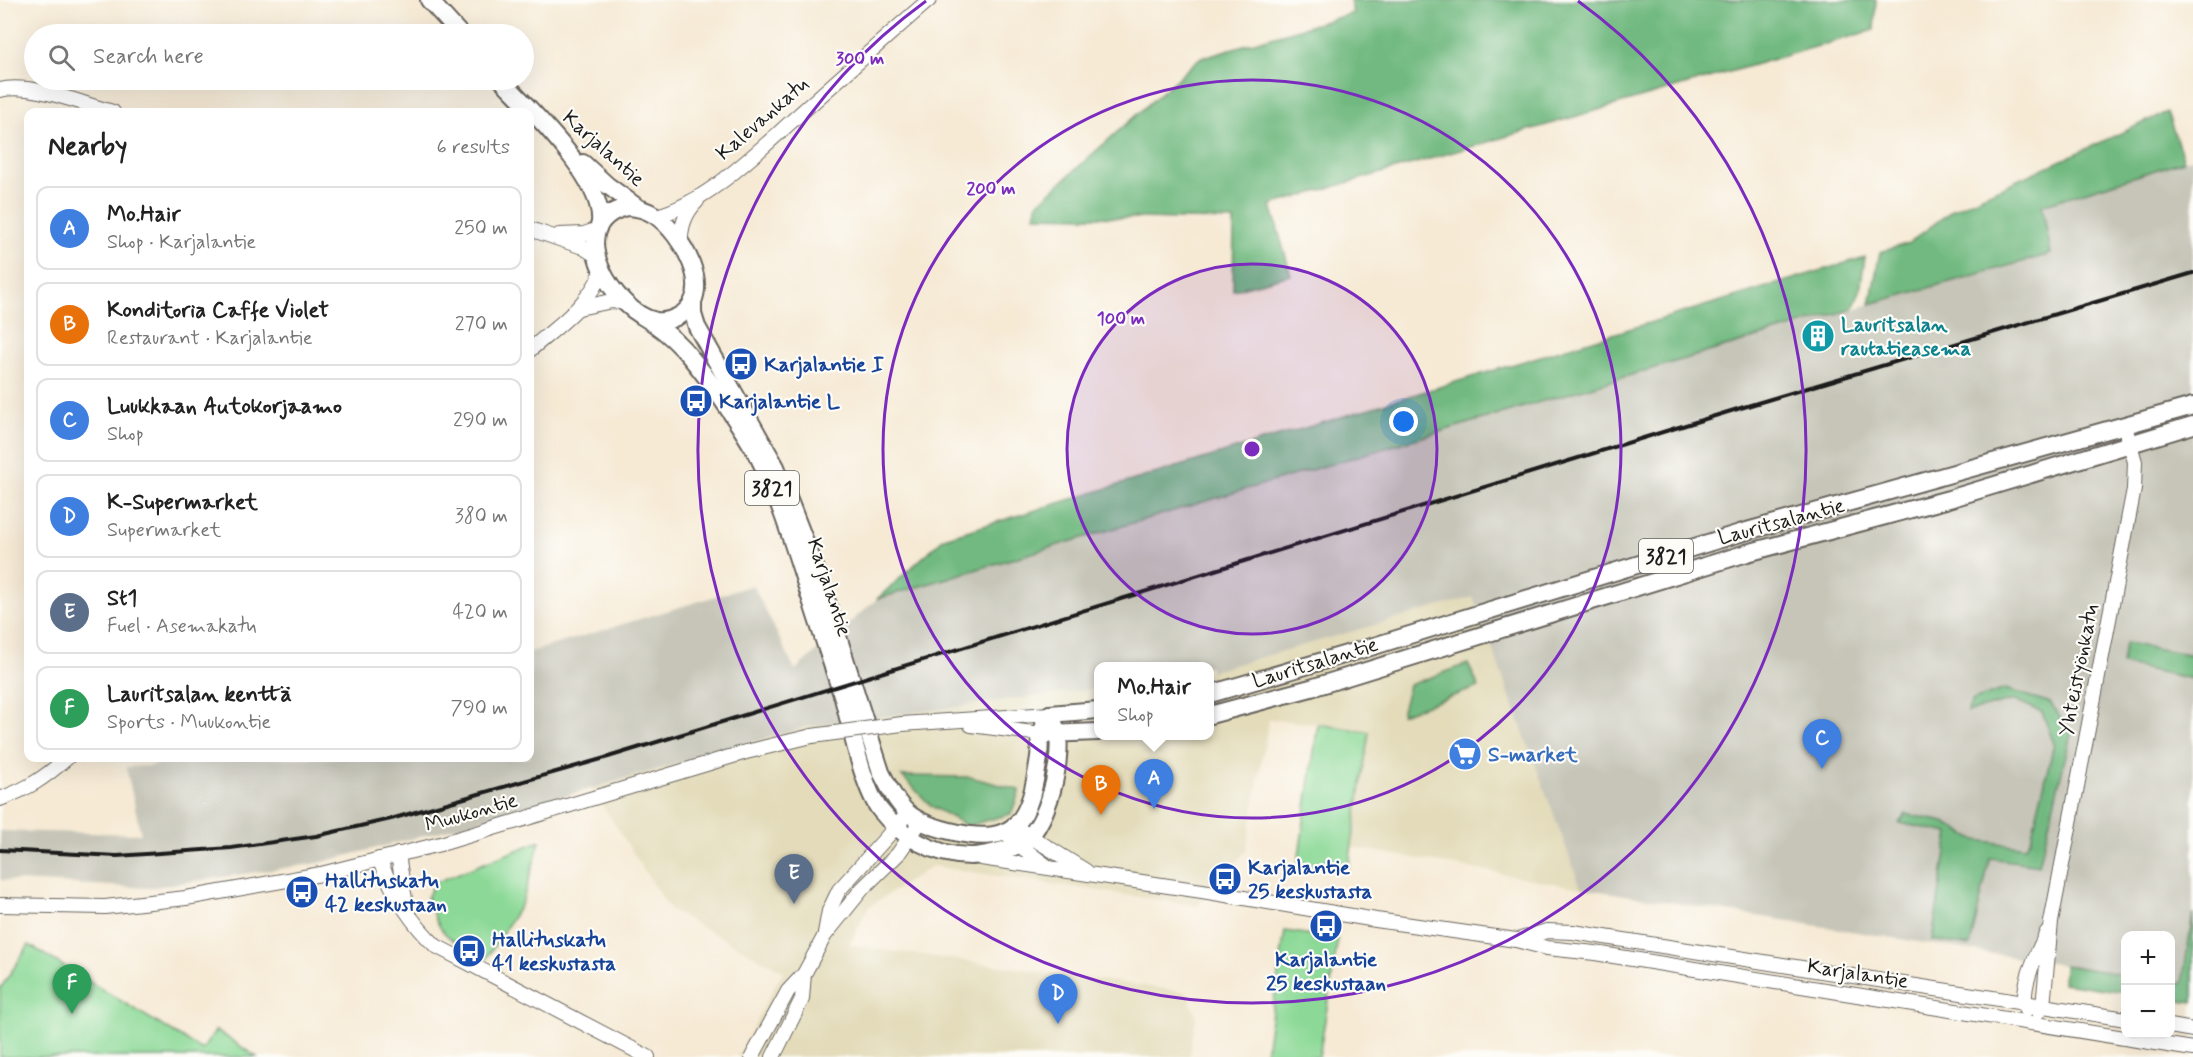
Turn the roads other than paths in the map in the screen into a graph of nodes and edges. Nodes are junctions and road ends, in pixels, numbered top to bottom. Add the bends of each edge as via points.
1 (429, 0) edge
2 (929, 0) edge
3 (451, 24) edge
4 (24, 88) edge
5 (0, 90) edge
6 (30, 90) edge
7 (511, 90) edge
8 (98, 108) edge
9 (528, 108) edge
10 (534, 114) edge
11 (542, 123) junction
12 (703, 195) junction
13 (637, 207) junction
14 (656, 216) junction
15 (598, 226) junction
16 (534, 230) edge
17 (545, 234) junction
18 (681, 244) junction
19 (599, 263) junction
20 (693, 301) junction
21 (626, 303) junction
22 (579, 308) junction
23 (642, 316) junction
24 (534, 347) edge
25 (2193, 406) edge
26 (2193, 425) edge
27 (2125, 426) junction
28 (2131, 444) junction
29 (1214, 693) edge
30 (1094, 710) edge
31 (1050, 714) junction
32 (1214, 714) edge
33 (948, 722) junction
34 (1094, 732) edge
35 (1049, 734) junction
36 (62, 762) edge
37 (0, 800) edge
38 (913, 818) junction
39 (1010, 830) junction
40 (903, 833) junction
41 (1026, 841) junction
42 (399, 854) junction
43 (970, 856) junction
44 (379, 859) junction
45 (1049, 868) junction
46 (1090, 873) junction
47 (0, 905) edge
48 (406, 911) junction
49 (2051, 921) junction
50 (825, 935) junction
51 (1516, 940) junction
52 (804, 974) junction
53 (2024, 1003) junction
54 (2043, 1006) junction
55 (2121, 1018) edge
56 (2029, 1023) junction
57 (2175, 1027) edge
58 (2193, 1030) edge
59 (2193, 1049) edge
60 (648, 1057) edge
61 (752, 1057) edge
62 (773, 1057) edge

1 - 3 main road
2 - 12 main road, Kalevankatu
4 - 5 main road
6 - 8 main road
7 - 9 main road, Karjalantie / 3821
10 - 11 main road, Karjalantie / 3821
11 - 13 main road, Karjalantie / 3821 via 607,185
11 - 15 main road, Karjalantie / 3821 via 585,177 598,203
12 - 14 main road, Kalevankatu
12 - 18 main road, Kalevankatu via 685,216
13 - 14 main road, 3821
13 - 15 main road via 616,210
14 - 18 main road, 3821
15 - 17 main road via 584,234
15 - 19 main road, 3821 via 595,239
16 - 17 main road
17 - 19 main road via 590,250
18 - 20 main road, 3821 via 695,276
19 - 21 main road, 3821
19 - 22 main road via 597,284
20 - 23 main road via 671,319 654,321
20 - 38 main road, Karjalantie / 3821 via 697,327 776,466 820,580 881,772
21 - 22 main road via 604,301
21 - 23 main road, 3821
22 - 24 main road
23 - 40 main road, Karjalantie / 3821 via 663,328 699,367 758,457 786,524 865,778 878,808
25 - 27 main road, Lauritsalantie / 3821
26 - 28 main road, Lauritsalantie
27 - 28 main road, Yhteistyönkatu
27 - 29 main road, Lauritsalantie / 3821 via 1740,533
28 - 32 main road, Lauritsalantie via 1949,499 1747,553 1311,688
28 - 49 main road, Yhteistyönkatu via 2134,489
30 - 31 main road
31 - 33 main road, Muukontie
31 - 35 main road
33 - 35 main road, Muukontie
33 - 42 main road, Muukontie, bridge via 812,736
34 - 35 main road
35 - 39 main road via 1026,809
35 - 41 main road via 1058,755 1053,788 1040,823
36 - 37 main road via 28,788
38 - 39 main road via 974,837 990,837
38 - 40 main road
39 - 41 main road, Karjalantie
40 - 43 main road, Karjalantie via 925,846
40 - 50 main road via 894,858 863,888
40 - 50 main road via 839,890 829,911
41 - 43 main road, Karjalantie
41 - 45 main road, Karjalantie
41 - 46 main road, Karjalantie
42 - 44 main road, Muukontie
42 - 48 main road
43 - 45 main road, Karjalantie
44 - 47 main road, Muukontie via 321,874 186,898 105,907
44 - 48 main road
45 - 46 main road, Karjalantie
46 - 51 main road, Karjalantie
48 - 60 main road via 419,931 436,946
49 - 53 main road, Yhteistyönkatu via 2032,969
49 - 54 main road, Yhteistyönkatu
50 - 52 main road
51 - 53 main road, Karjalantie via 1547,932 1574,932
51 - 56 main road, Karjalantie
52 - 61 main road via 788,992
52 - 62 main road via 802,999
53 - 54 main road, Karjalantie
53 - 56 main road, Yhteistyönkatu
54 - 55 main road, Karjalantie
54 - 56 main road
56 - 59 main road, Karjalantie
57 - 58 main road

